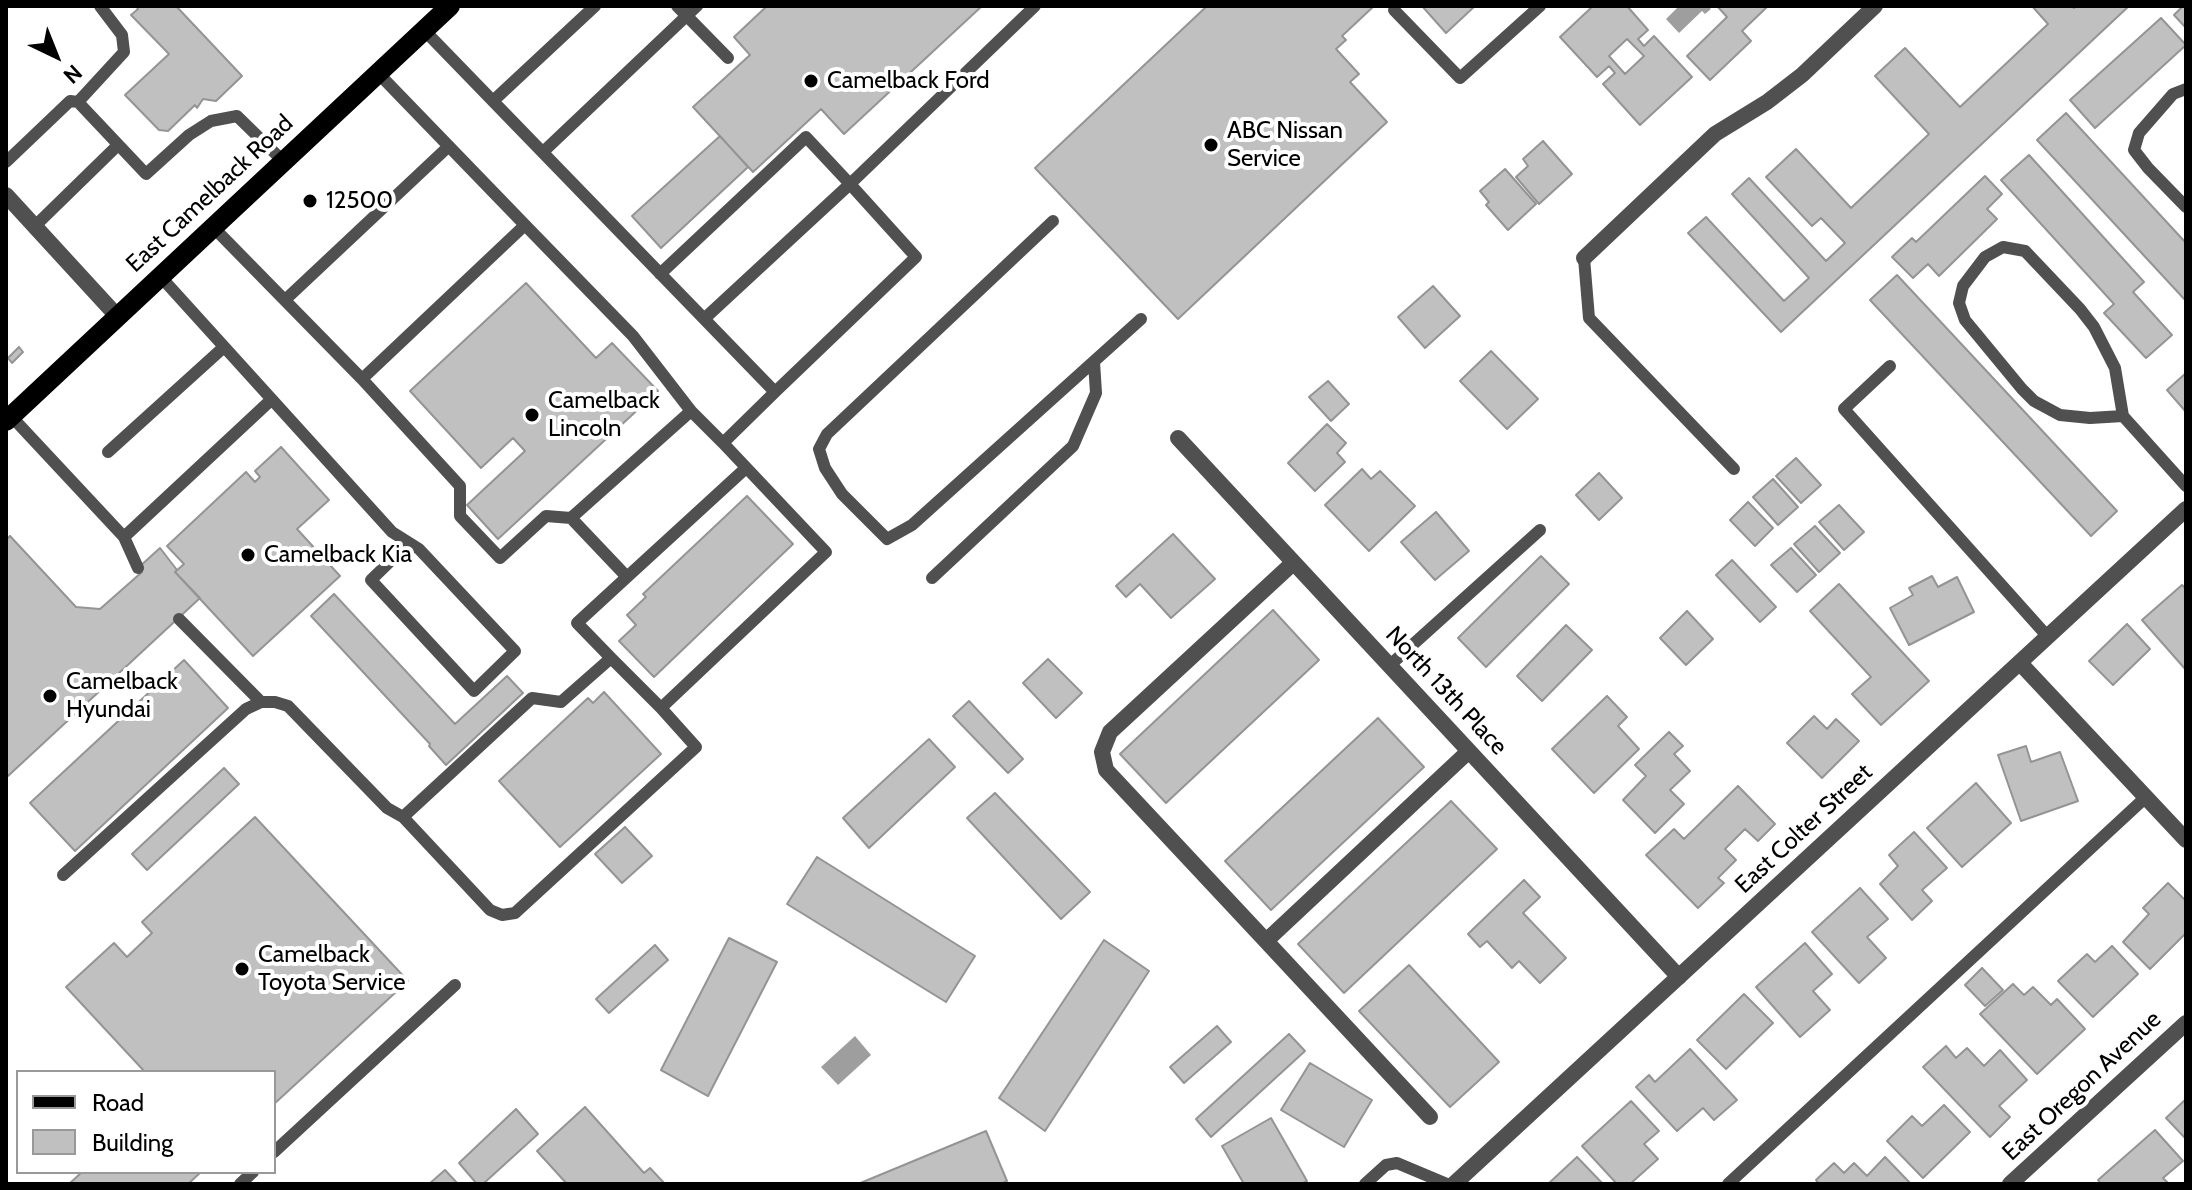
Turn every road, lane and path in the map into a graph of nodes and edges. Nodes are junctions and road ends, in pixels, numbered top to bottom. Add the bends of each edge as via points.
1 (100, 6) edge
2 (450, 6) edge
3 (595, 6) edge
4 (677, 6) edge
5 (697, 6) edge
6 (1035, 6) edge
7 (1540, 6) edge
8 (1875, 6) edge
9 (1394, 10) dead end
10 (687, 16) junction
11 (424, 30) junction
12 (728, 58) dead end
13 (378, 73) junction
14 (2186, 89) edge
15 (493, 101) junction
16 (78, 102) junction
17 (118, 145) junction
18 (449, 146) junction
19 (543, 152) junction
20 (283, 161) junction
21 (6, 162) edge
22 (850, 184) junction
23 (6, 195) edge
24 (2186, 207) edge
25 (1053, 221) dead end
26 (525, 225) junction
27 (35, 226) junction
28 (213, 227) junction
29 (1584, 258) joint
30 (660, 274) junction
31 (160, 276) junction
32 (285, 300) junction
33 (117, 316) junction
34 (704, 319) junction
35 (1141, 319) dead end
36 (224, 347) junction
37 (1094, 362) junction
38 (1890, 366) dead end
39 (362, 379) junction
40 (775, 392) junction
41 (271, 400) junction
42 (691, 411) junction
43 (2123, 416) junction
44 (9, 419) edge
45 (1178, 438) dead end
46 (723, 443) junction
47 (108, 452) dead end
48 (746, 468) junction
49 (1734, 469) dead end
50 (2186, 486) edge
51 (2186, 509) edge
52 (571, 518) junction
53 (1540, 530) dead end
54 (124, 537) junction
55 (409, 543) junction
56 (1293, 563) junction
57 (138, 568) dead end
58 (627, 577) junction
59 (932, 578) dead end
60 (179, 619) dead end
61 (2048, 637) junction
62 (611, 658) junction
63 (2020, 663) junction
64 (1389, 666) junction
65 (261, 702) junction
66 (661, 708) junction
67 (1469, 751) junction
68 (2146, 797) junction
69 (403, 817) junction
70 (2186, 840) edge
71 (63, 875) dead end
72 (1266, 941) junction
73 (1679, 977) junction
74 (455, 985) dead end
75 (2186, 1023) edge
76 (1430, 1117) dead end
77 (276, 1150) edge
78 (1365, 1184) edge
79 (1447, 1184) edge
80 (1454, 1184) edge
81 (1728, 1184) edge
82 (2010, 1184) edge

1 - 16 lane via 122,35 124,52
2 - 11 main road, East Camelback Road
3 - 15 lane
4 - 10 lane
5 - 10 lane
6 - 22 lane
7 - 9 lane via 1460,78
8 - 29 street via 1802,75 1715,134
10 - 12 lane
10 - 19 lane
11 - 13 main road, East Camelback Road
11 - 15 lane
13 - 18 lane
13 - 20 main road, East Camelback Road
14 - 24 lane via 2173,94 2139,133 2134,150
15 - 19 lane
16 - 17 lane
16 - 21 lane via 70,101
17 - 20 lane via 146,174 189,135 211,121 237,116
17 - 27 lane
18 - 26 lane
18 - 32 lane
19 - 30 lane
20 - 28 main road, East Camelback Road
22 - 30 lane via 806,137
22 - 34 lane
22 - 40 lane via 916,257
23 - 27 street
25 - 37 lane via 827,434 819,449 825,468 842,494 887,539 912,525
26 - 39 lane
26 - 42 lane via 633,336
27 - 33 street
28 - 31 main road, East Camelback Road
28 - 32 lane
29 - 49 lane via 1589,318
30 - 34 lane
31 - 33 main road, East Camelback Road
31 - 36 lane
32 - 39 lane
33 - 44 main road, East Camelback Road
34 - 40 lane
35 - 37 lane
36 - 41 lane
36 - 47 lane
37 - 59 lane via 1096,393 1073,446
38 - 61 lane via 1844,409
39 - 52 lane via 460,486 460,516 500,558 546,516
40 - 46 lane
41 - 54 lane
41 - 55 lane via 392,532
42 - 46 lane
42 - 52 lane
43 - 43 lane via 2115,368 2080,309 2025,251 2003,247 1985,257 1963,286 1959,303 1965,320 2022,389 2060,415
43 - 50 lane
44 - 54 lane
45 - 56 street, North 13th Place
46 - 48 lane
48 - 58 lane
48 - 66 lane via 826,552
51 - 61 street, East Colter Street
52 - 58 lane
53 - 64 lane
54 - 57 lane
55 - 55 lane via 515,651 474,691 371,580
56 - 64 street, North 13th Place
56 - 72 street via 1110,732 1102,752 1106,770
58 - 62 lane via 577,623
60 - 65 lane
61 - 63 street, East Colter Street
62 - 66 lane
62 - 69 lane via 561,702 532,698
63 - 68 street
63 - 73 street, East Colter Street
64 - 67 street, North 13th Place
65 - 69 lane via 288,706 387,808
65 - 71 lane via 246,709
66 - 69 lane via 696,747 515,913 490,910
67 - 72 street
67 - 73 street, North 13th Place
68 - 70 street
68 - 81 lane
72 - 76 street
73 - 80 street, East Colter Street
74 - 77 lane
75 - 82 street, East Oregon Avenue
78 - 79 lane via 1386,1165 1397,1163

